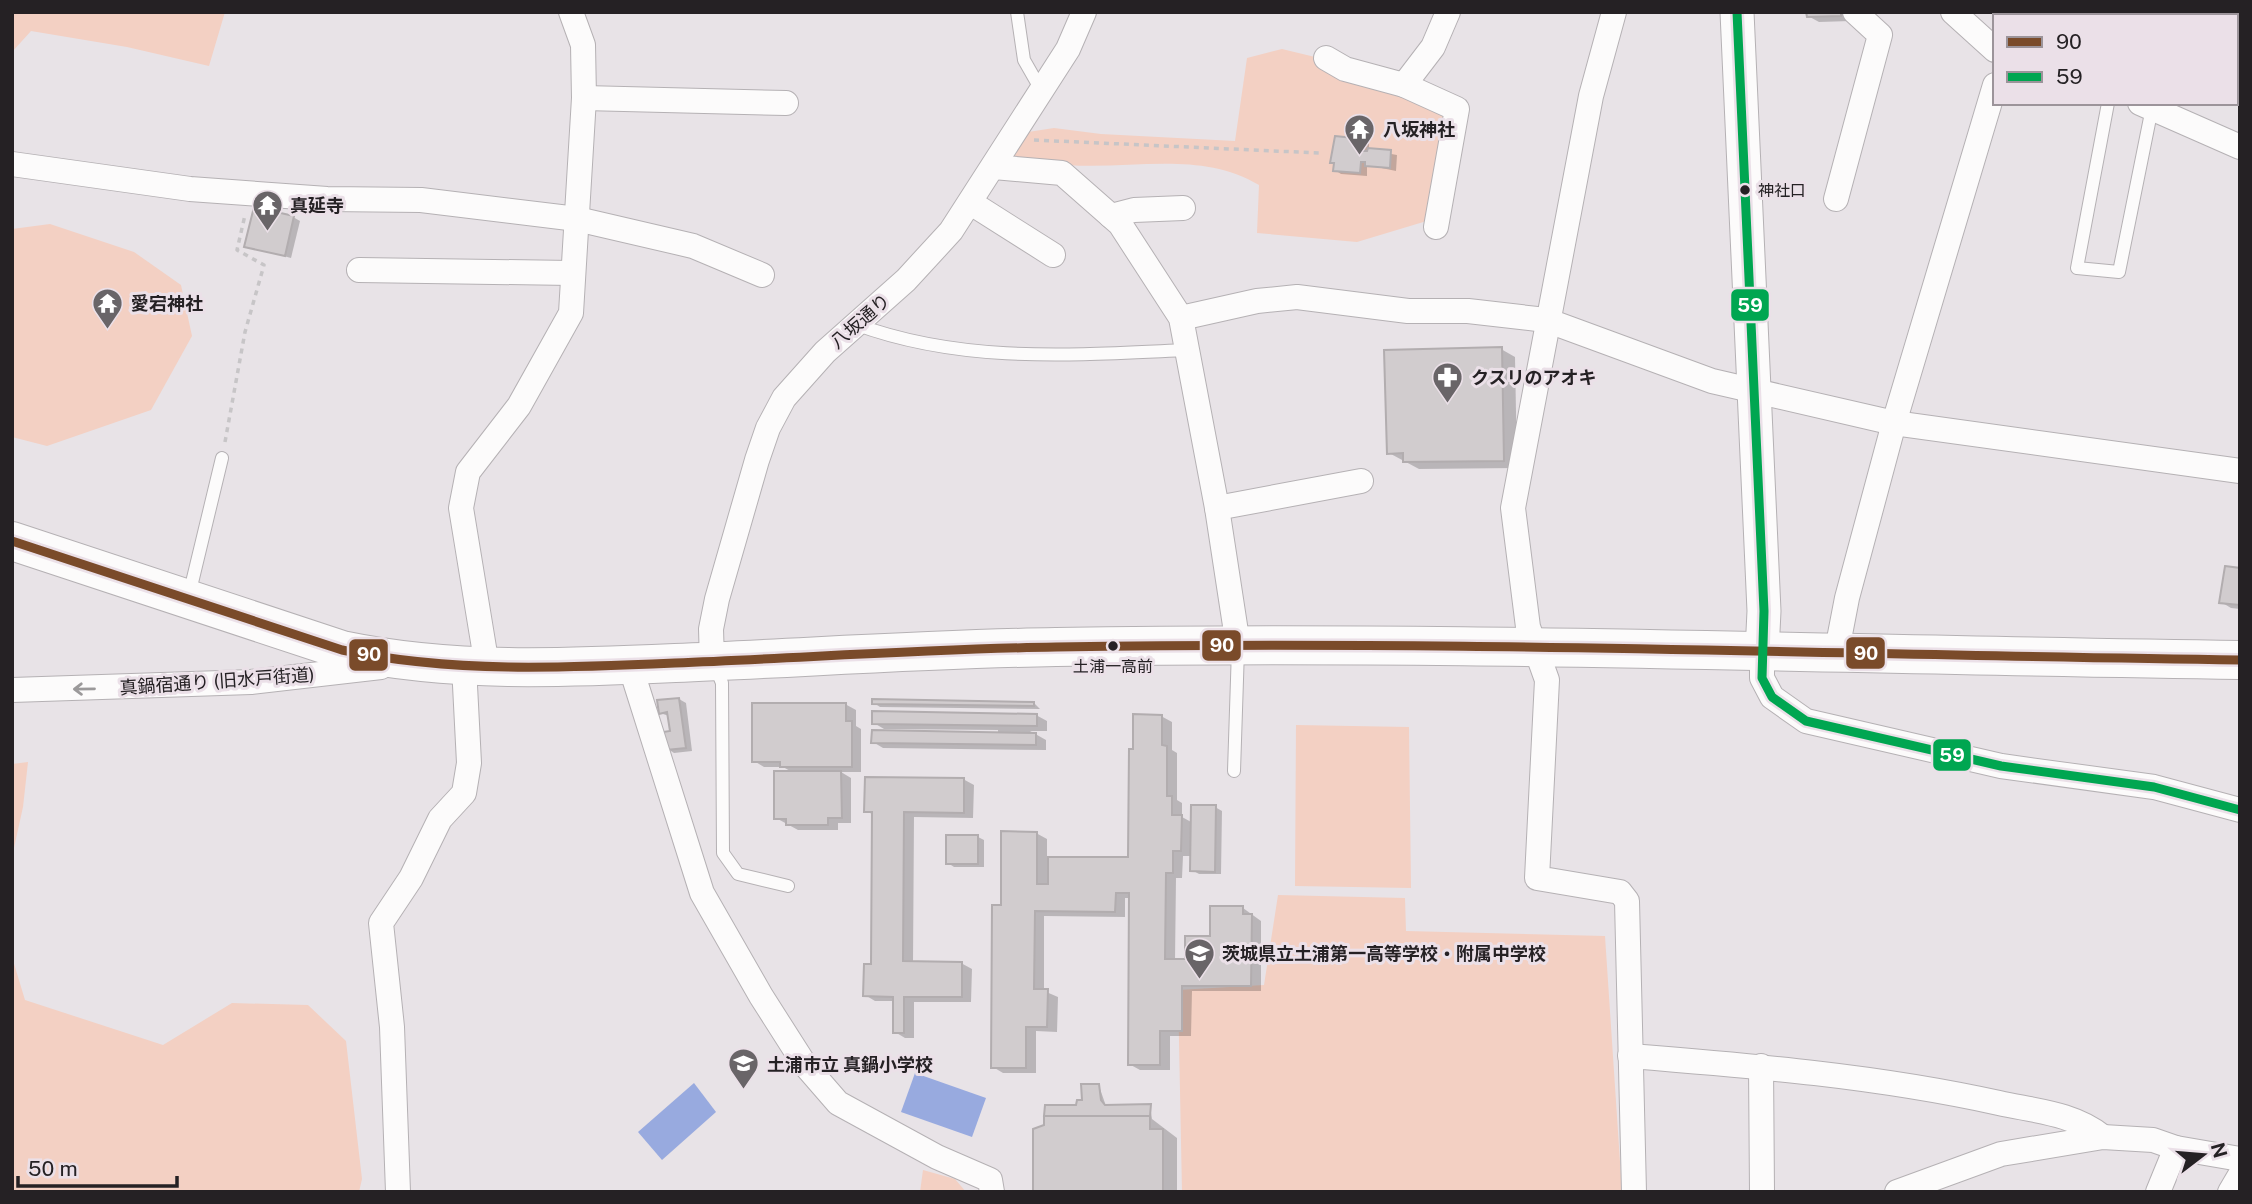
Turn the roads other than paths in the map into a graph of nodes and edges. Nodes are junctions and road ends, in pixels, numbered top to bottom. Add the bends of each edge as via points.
1 (571, 12) edge
2 (1017, 12) edge
3 (1084, 12) edge
4 (1448, 12) edge
5 (1614, 12) edge
6 (1737, 12) edge
7 (1855, 12) edge
8 (1953, 12) edge
9 (1993, 48) edge
10 (1326, 58) dead end
11 (1404, 85) junction
12 (1041, 88) junction
13 (1993, 92) edge
14 (584, 98) junction
15 (786, 103) dead end
16 (2108, 105) edge
17 (2146, 106) edge
18 (2240, 147) edge
19 (12, 164) edge
20 (994, 167) junction
21 (1836, 200) dead end
22 (971, 203) junction
23 (1183, 208) dead end
24 (1111, 216) junction
25 (577, 219) junction
26 (1436, 227) dead end
27 (1053, 255) dead end
28 (359, 270) dead end
29 (571, 273) junction
30 (762, 275) dead end
31 (1181, 318) junction
32 (1546, 320) junction
33 (855, 324) junction
34 (1187, 350) junction
35 (1754, 389) junction
36 (1894, 424) junction
37 (222, 458) road end
38 (2240, 471) edge
39 (1361, 481) dead end
40 (1217, 508) junction
41 (12, 541) edge
42 (189, 599) junction
43 (1238, 645) junction
44 (1537, 647) junction
45 (1762, 652) junction
46 (1836, 655) junction
47 (2240, 660) edge
48 (420, 661) junction
49 (712, 661) junction
50 (634, 665) junction
51 (476, 666) junction
52 (12, 690) edge
53 (1234, 771) dead end
54 (2240, 810) edge
55 (788, 886) dead end
56 (1630, 1056) junction
57 (1761, 1066) junction
58 (2103, 1137) junction
59 (2176, 1149) junction
60 (2240, 1159) edge
61 (2240, 1175) edge
62 (398, 1192) edge
63 (992, 1192) edge
64 (1634, 1192) edge
65 (1762, 1192) edge
66 (1897, 1192) edge
67 (2158, 1192) edge
68 (2230, 1192) edge

1 - 14 street via 583,45
2 - 12 lane via 1024,60
3 - 12 street, 八坂通り via 1068,49
4 - 11 street via 1433,47
5 - 32 street via 1591,96
6 - 35 street
7 - 21 street via 1880,35
8 - 9 street
10 - 11 street via 1345,69
11 - 26 street via 1457,109
12 - 20 street, 八坂通り
13 - 36 street
14 - 15 street
14 - 25 street
16 - 17 lane via 2077,268 2119,272
17 - 18 street
19 - 25 street via 190,189 421,200
20 - 22 street, 八坂通り
20 - 24 street via 1062,173
22 - 27 street
22 - 33 street, 八坂通り via 906,280
23 - 24 street
24 - 31 street via 1149,264
25 - 29 street
25 - 30 street via 693,246
28 - 29 street
29 - 51 street via 570,313 519,406 468,472 461,508
31 - 32 street via 1297,296 1408,311 1468,311
31 - 34 street
32 - 35 street via 1712,382
32 - 44 street via 1513,508 1528,626
33 - 34 lane via 914,342 997,354
33 - 49 street, 八坂通り via 785,398 768,429 717,599 711,629
34 - 40 street
35 - 36 street
35 - 45 street
36 - 38 street
36 - 46 street
37 - 42 lane
39 - 40 street
40 - 43 street
41 - 42 highway
42 - 48 highway via 342,650
43 - 44 highway
43 - 49 highway via 978,648
43 - 53 lane
44 - 45 highway
44 - 56 street via 1546,680 1537,878 1620,892 1627,901
45 - 46 highway
45 - 54 street via 1762,678 1772,697 1806,721 2001,766 2154,787
46 - 47 highway
48 - 51 highway
48 -> 52 street, 真鍋宿通り (旧水戸街道) via 251,682
49 - 50 highway
49 - 55 lane via 722,683 723,853 738,874
50 - 51 highway
50 - 63 street via 638,694 702,893 805,1065 838,1103 990,1180
51 - 62 street via 464,793 440,819 411,878 381,923 392,1027
56 - 57 street
56 - 64 street
57 - 58 street via 1916,1085 2045,1111 2077,1120
57 - 65 street
58 - 59 street via 2153,1140
58 - 66 street via 2001,1154
59 - 60 street
59 - 67 street
61 - 68 street

